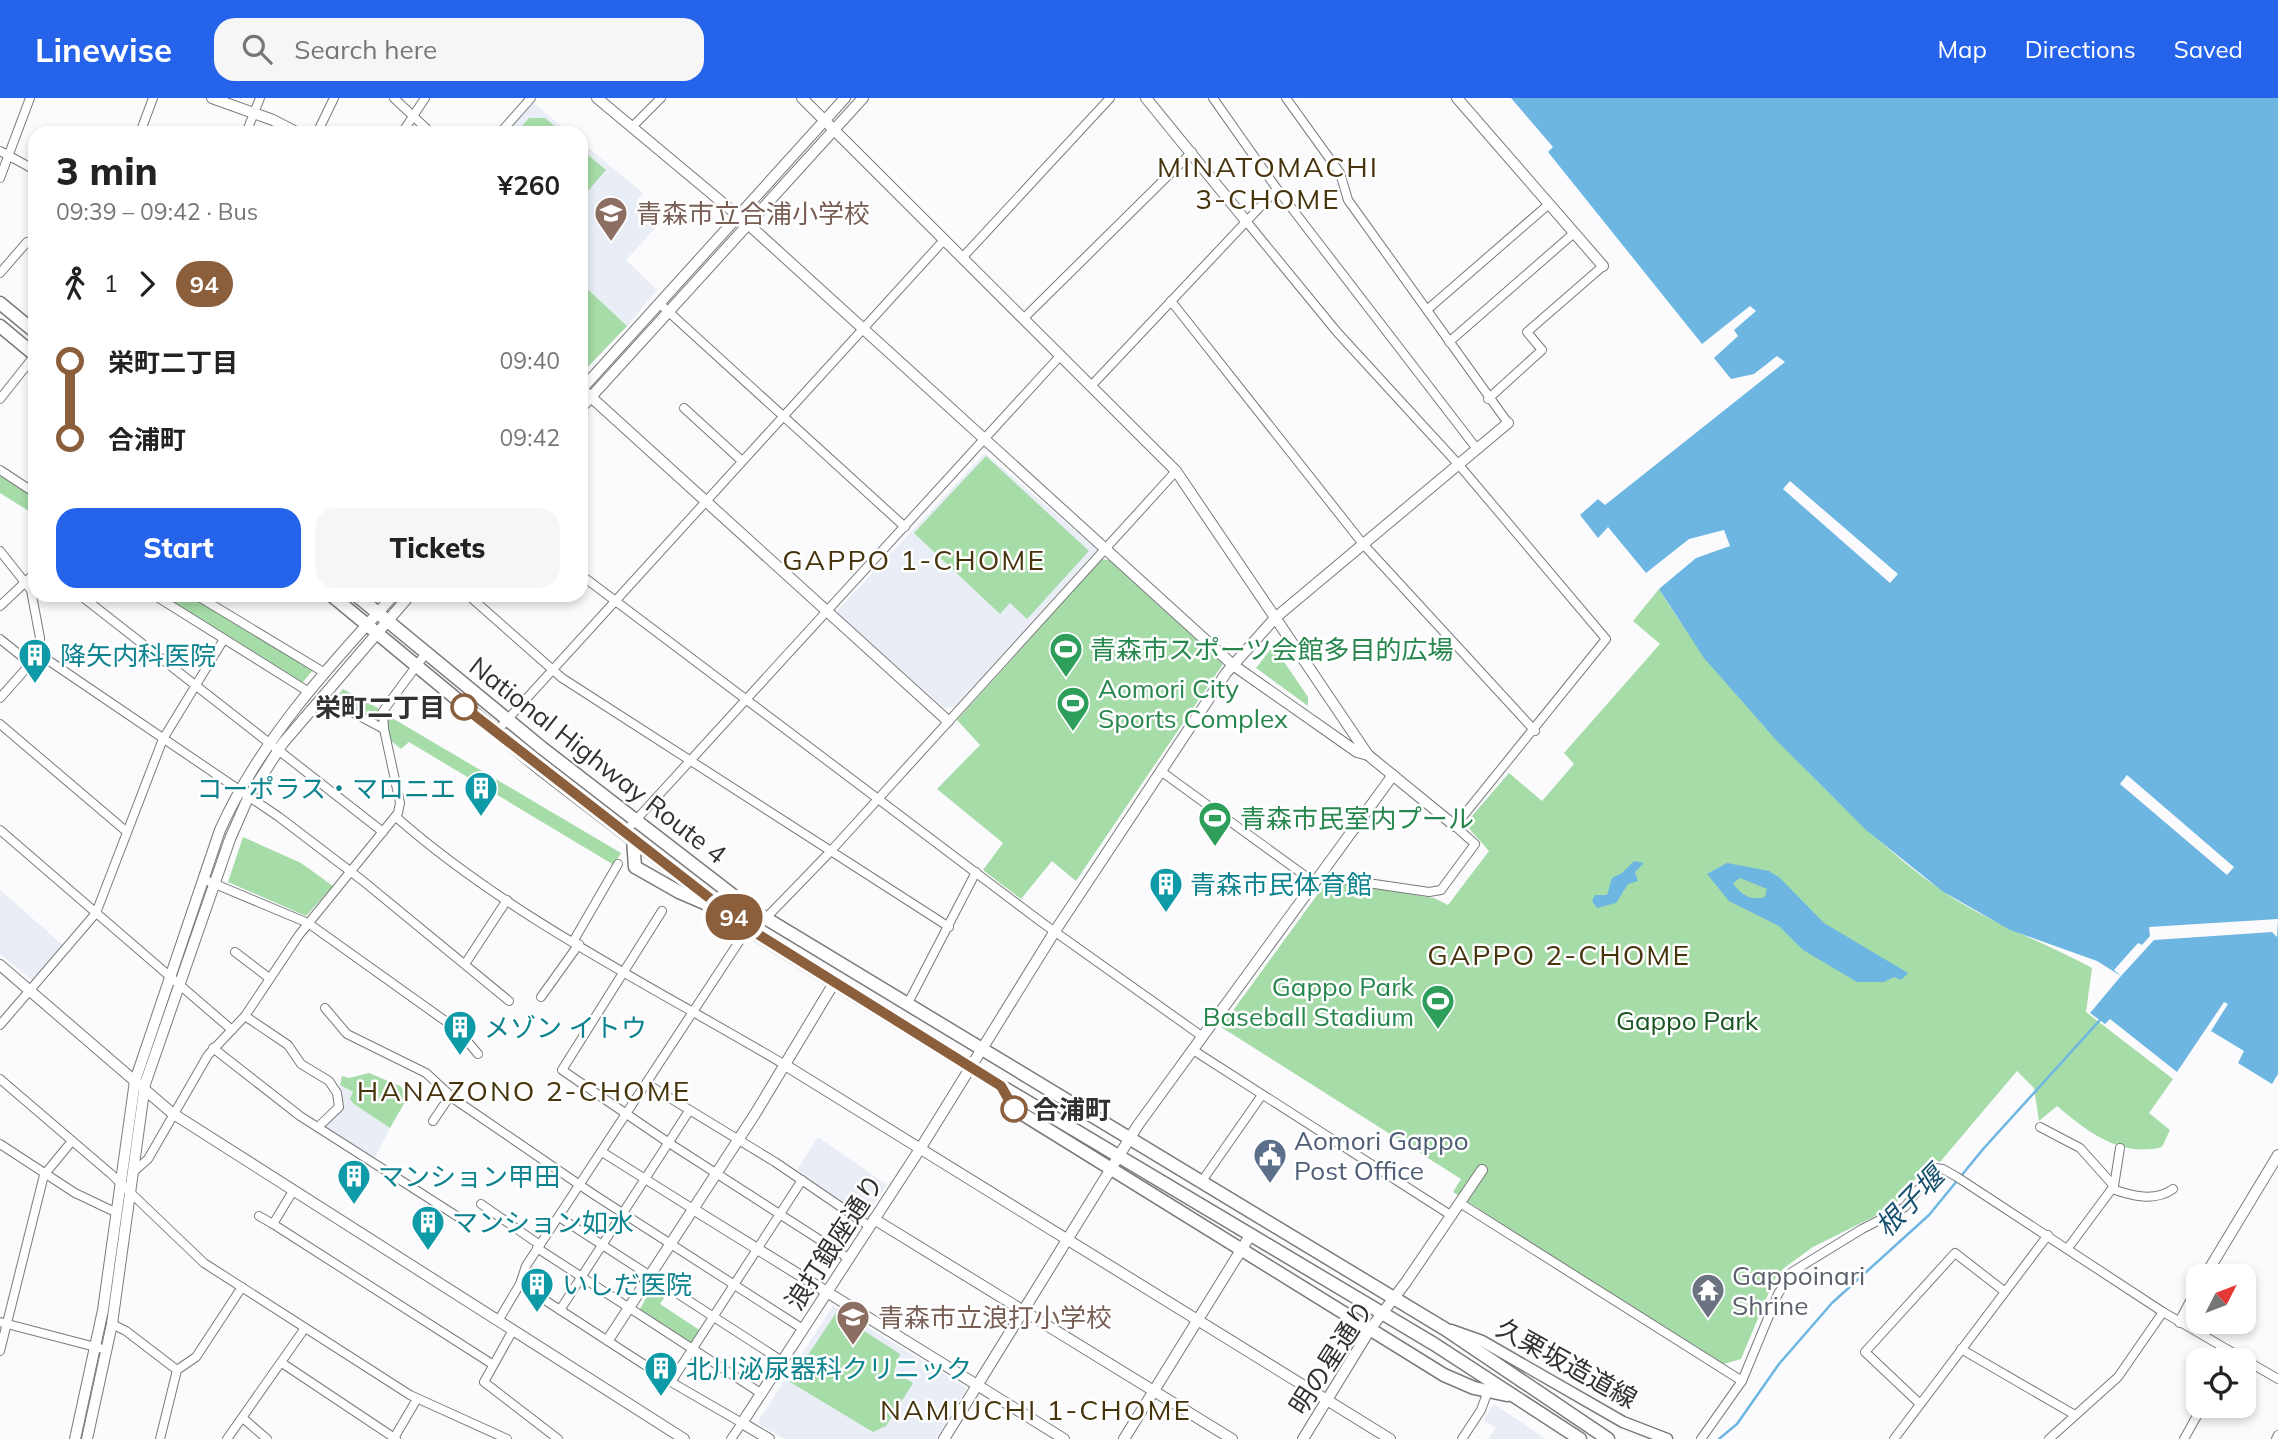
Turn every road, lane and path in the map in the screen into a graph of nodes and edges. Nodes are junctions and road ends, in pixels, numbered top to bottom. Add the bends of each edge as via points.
1 (30, 98) edge
2 (153, 98) edge
3 (212, 98) edge
4 (260, 98) edge
5 (334, 98) edge
6 (394, 98) edge
7 (425, 98) edge
8 (531, 98) edge
9 (597, 98) edge
10 (661, 98) edge
11 (802, 98) edge
12 (845, 98) edge
13 (863, 98) edge
14 (1110, 98) edge
15 (1146, 98) edge
16 (1213, 98) edge
17 (1286, 98) edge
18 (1457, 98) edge
19 (254, 113) junction
20 (415, 117) junction
21 (825, 120) junction
22 (143, 126) edge
23 (249, 126) edge
24 (283, 126) edge
25 (320, 126) edge
26 (408, 126) edge
27 (424, 126) edge
28 (506, 126) edge
29 (632, 127) junction
30 (834, 129) junction
31 (1192, 152) junction
32 (4, 154) edge
33 (28, 166) edge
34 (0, 178) edge
35 (1277, 189) junction
36 (1549, 204) junction
37 (739, 216) junction
38 (1247, 221) junction
39 (748, 224) junction
40 (1574, 233) junction
41 (944, 240) junction
42 (27, 242) dead end
43 (962, 257) junction
44 (1603, 266) joint
45 (0, 273) edge
46 (1171, 301) junction
47 (0, 303) edge
48 (660, 304) junction
49 (1428, 309) junction
50 (669, 312) junction
51 (1024, 318) junction
52 (28, 324) edge
53 (0, 326) edge
54 (863, 328) junction
55 (1449, 342) junction
56 (28, 349) edge
57 (1061, 355) junction
58 (28, 364) edge
59 (588, 381) edge
60 (1092, 384) junction
61 (588, 395) edge
62 (591, 397) junction
63 (1488, 398) junction
64 (0, 399) edge
65 (588, 400) edge
66 (684, 408) dead end
67 (783, 416) junction
68 (1508, 423) joint
69 (985, 439) junction
70 (1477, 449) junction
71 (742, 461) junction
72 (1458, 465) junction
73 (0, 470) edge
74 (1176, 471) junction
75 (28, 488) edge
76 (705, 502) junction
77 (905, 527) junction
78 (1363, 544) junction
79 (1105, 548) junction
80 (0, 551) edge
81 (588, 580) edge
82 (27, 581) junction
83 (28, 584) edge
84 (615, 601) junction
85 (33, 602) edge
86 (89, 602) edge
87 (165, 602) edge
88 (211, 602) edge
89 (339, 602) edge
90 (364, 602) edge
91 (390, 602) edge
92 (401, 602) edge
93 (475, 602) edge
94 (0, 606) edge
95 (827, 611) junction
96 (382, 617) junction
97 (1275, 618) junction
98 (372, 629) junction
99 (0, 639) edge
100 (224, 639) junction
101 (426, 653) junction
102 (39, 654) junction
103 (30, 663) junction
104 (415, 666) junction
105 (1233, 666) junction
106 (552, 671) junction
107 (325, 673) junction
108 (196, 685) junction
109 (309, 692) junction
110 (322, 696) junction
111 (0, 698) edge
112 (746, 699) junction
113 (507, 719) junction
114 (948, 721) junction
115 (0, 724) edge
116 (384, 729) junction
117 (496, 732) junction
118 (1535, 732) junction
119 (163, 739) junction
120 (269, 743) junction
121 (279, 750) junction
122 (1368, 755) junction
123 (690, 762) junction
124 (1162, 772) junction
125 (1393, 775) junction
126 (238, 792) junction
127 (248, 798) junction
128 (878, 798) junction
129 (396, 817) junction
130 (636, 821) junction
131 (1455, 826) junction
132 (0, 830) edge
133 (127, 832) junction
134 (383, 832) junction
135 (629, 836) junction
136 (829, 853) junction
137 (618, 864) dead end
138 (351, 871) junction
139 (976, 872) junction
140 (203, 879) junction
141 (1317, 879) junction
142 (215, 884) junction
143 (507, 900) junction
144 (662, 911) dead end
145 (727, 912) junction
146 (96, 913) junction
147 (765, 919) junction
148 (308, 923) junction
149 (949, 927) junction
150 (748, 928) junction
151 (1055, 931) junction
152 (576, 942) junction
153 (235, 952) dead end
154 (465, 964) junction
155 (0, 965) edge
156 (624, 970) junction
157 (169, 976) junction
158 (269, 978) junction
159 (834, 983) junction
160 (179, 985) junction
161 (30, 990) junction
162 (541, 997) dead end
163 (509, 1000) dead end
164 (907, 1005) junction
165 (325, 1009) dead end
166 (695, 1011) junction
167 (245, 1016) junction
168 (0, 1025) edge
169 (232, 1030) junction
170 (1203, 1037) junction
171 (213, 1048) junction
172 (980, 1049) junction
173 (1193, 1050) junction
174 (478, 1054) dead end
175 (785, 1065) junction
176 (970, 1066) junction
177 (0, 1079) edge
178 (135, 1081) junction
179 (647, 1084) junction
180 (1001, 1086) junction
181 (144, 1089) junction
182 (1262, 1095) junction
183 (450, 1096) junction
184 (690, 1111) junction
185 (172, 1113) junction
186 (627, 1115) junction
187 (433, 1121) dead end
188 (319, 1126) junction
189 (2040, 1127) dead end
190 (1129, 1138) junction
191 (738, 1140) junction
192 (72, 1141) junction
193 (668, 1143) junction
194 (0, 1144) edge
195 (2120, 1148) dead end
196 (920, 1149) junction
197 (602, 1152) junction
198 (1119, 1155) junction
199 (2278, 1155) edge
200 (1110, 1169) junction
201 (1482, 1170) dead end
202 (132, 1173) junction
203 (716, 1174) junction
204 (44, 1175) junction
205 (645, 1179) junction
206 (802, 1180) junction
207 (1202, 1181) junction
208 (119, 1182) junction
209 (580, 1185) junction
210 (2113, 1188) junction
211 (2173, 1189) dead end
212 (293, 1191) junction
213 (130, 1192) junction
214 (1460, 1203) junction
215 (481, 1204) dead end
216 (692, 1209) junction
217 (115, 1212) junction
218 (623, 1214) junction
219 (780, 1214) junction
220 (259, 1216) dead end
221 (1452, 1216) junction
222 (559, 1217) junction
223 (466, 1222) dead end
224 (872, 1222) junction
225 (273, 1224) junction
226 (1251, 1234) junction
227 (2048, 1235) junction
228 (1066, 1240) junction
229 (670, 1244) junction
230 (602, 1245) junction
231 (539, 1247) junction
232 (2068, 1248) junction
233 (757, 1250) junction
234 (1241, 1250) junction
235 (848, 1258) junction
236 (2212, 1264) edge
237 (649, 1275) junction
238 (582, 1277) junction
239 (520, 1284) junction
240 (734, 1285) junction
241 (242, 1287) junction
242 (2004, 1291) junction
243 (826, 1293) junction
244 (1394, 1298) junction
245 (628, 1308) junction
246 (560, 1310) junction
247 (1023, 1311) junction
248 (2186, 1311) edge
249 (1382, 1312) junction
250 (2163, 1312) junction
251 (714, 1317) junction
252 (1198, 1320) junction
253 (498, 1321) junction
254 (2180, 1322) junction
255 (3, 1323) edge
256 (112, 1324) junction
257 (305, 1328) junction
258 (1371, 1328) junction
259 (803, 1329) junction
260 (1445, 1329) junction
261 (513, 1330) junction
262 (608, 1340) junction
263 (2218, 1348) edge
264 (101, 1349) junction
265 (692, 1349) junction
266 (1961, 1349) junction
267 (0, 1351) edge
268 (782, 1361) junction
269 (282, 1363) junction
270 (492, 1364) junction
271 (2256, 1368) edge
272 (177, 1370) junction
273 (2278, 1379) edge
274 (1742, 1381) junction
275 (671, 1382) junction
276 (977, 1385) junction
277 (1154, 1391) junction
278 (1488, 1391) junction
279 (762, 1394) junction
280 (1516, 1398) junction
281 (417, 1399) junction
282 (1327, 1400) junction
283 (1920, 1404) junction
284 (2075, 1415) junction
285 (2196, 1418) edge
286 (244, 1419) junction
287 (742, 1423) junction
288 (395, 1438) edge
289 (1466, 1438) edge
290 (75, 1439) edge
291 (87, 1439) edge
292 (160, 1439) edge
293 (227, 1439) edge
294 (267, 1439) edge
295 (507, 1439) edge
296 (558, 1439) edge
297 (684, 1439) edge
298 (731, 1439) edge
299 (769, 1439) edge
300 (944, 1439) edge
301 (1064, 1439) edge
302 (1124, 1439) edge
303 (1231, 1439) edge
304 (1303, 1439) edge
305 (1390, 1439) edge
306 (1580, 1439) edge
307 (1608, 1439) edge
308 (1667, 1439) edge
309 (1701, 1439) edge
310 (1894, 1439) edge
311 (2049, 1439) edge
312 (2184, 1439) edge

1 - 32 street
2 - 22 street
3 - 19 street
4 - 19 street
5 - 25 street
6 - 20 street
7 - 20 street
8 - 28 street
9 - 29 street
10 - 29 street
11 - 21 street
12 - 21 street
13 - 30 street
14 - 43 street
15 - 31 street
16 - 35 street
17 - 49 street via 1340,173 1348,200
18 - 36 street
19 - 23 street
19 - 24 street
20 - 26 street
20 - 27 street
21 - 30 street
21 - 37 street
29 - 37 street
30 - 39 street
30 - 41 street
31 - 38 street
31 - 51 street
32 - 33 street
32 - 34 street
35 - 38 street
35 - 70 street
36 - 40 street
36 - 49 street
37 - 39 street
37 - 48 street
38 - 46 street
38 - 72 street via 1337,332
39 - 50 street
39 - 54 street
40 - 44 street
40 - 55 street
41 - 43 street
41 - 54 street
42 - 45 street
43 - 51 street
44 - 63 street via 1527,331 1542,350
46 - 60 street
46 - 78 street
47 - 52 highway
48 - 50 street
48 - 59 street
49 - 55 street
50 - 62 street
50 - 67 street
51 - 57 street
53 - 56 highway
54 - 67 street
54 - 69 street
55 - 63 street
57 - 60 street
57 - 69 street
58 - 64 street
60 - 74 street
61 - 62 street
62 - 65 street
62 - 76 street
63 - 68 street
66 - 71 street
67 - 71 street
67 - 77 street
68 - 70 street, 浪打銀座通り
69 - 77 street
69 - 79 street
70 - 72 street, 浪打銀座通り
71 - 76 street
72 - 78 street, 浪打銀座通り
72 - 118 street via 1606,639
73 - 75 street
74 - 79 street
74 - 97 street
76 - 84 street
76 - 95 street
77 - 95 street
78 - 97 street, 浪打銀座通り
78 - 118 street
79 - 105 street
79 - 114 street
80 - 82 street
81 - 84 street
82 - 83 street
82 - 94 street
84 - 106 street
84 - 112 street
85 - 102 street
86 - 108 street
87 - 100 street
88 - 107 street
89 - 98 highway, National Highway Route 4
90 - 96 highway, National Highway Route 4
91 - 96 street
92 - 96 street
93 - 106 street
95 - 112 street
95 - 114 street
96 - 98 street
96 - 101 highway, National Highway Route 4
97 - 105 street, 浪打銀座通り
97 - 122 street
98 - 104 highway, National Highway Route 4
98 - 107 street
98 - 110 street
99 - 103 street
100 - 108 street
100 - 109 street
101 - 104 street
101 - 113 highway, National Highway Route 4
102 - 103 street
102 - 119 street
103 - 111 street
104 - 116 street via 383,711
104 - 117 highway, National Highway Route 4
105 - 122 street via 1357,752
105 - 124 street, 浪打銀座通り
106 - 113 street
106 - 123 street
107 - 109 street
108 - 119 street
108 - 120 street
109 - 120 street
110 - 116 street
110 - 121 street
112 - 123 street
112 - 128 street
113 - 117 street
113 - 130 highway, National Highway Route 4
114 - 128 street
115 - 133 street
116 - 129 street via 400,803
117 - 135 highway, National Highway Route 4
118 - 131 street
119 - 126 street
119 - 133 street
120 - 121 street
120 - 126 street
121 - 127 street
121 - 134 street
122 - 125 street
123 - 130 street
123 - 136 street
124 - 141 street
124 - 151 street, 浪打銀座通り
125 - 131 street
125 - 141 street
126 - 127 street
126 - 140 street
127 - 138 street
127 - 142 street
128 - 136 street
128 - 139 street
129 - 134 street
129 - 143 street via 446,859
130 - 135 street
130 - 147 highway, National Highway Route 4
131 - 141 street via 1475,844 1441,890
132 - 146 street
133 - 146 street
134 - 138 street
135 - 145 highway, National Highway Route 4
135 - 145 highway via 635,867
136 - 147 street
136 - 149 street
137 - 152 street
138 - 148 street
138 - 154 street
139 - 149 street
139 - 151 street
140 - 142 street
140 - 157 street
141 - 170 street
142 - 148 street
142 - 160 street
143 - 152 street
143 - 154 street
144 - 156 street
145 - 150 highway, National Highway Route 4
146 - 157 street
146 - 161 street
147 - 164 highway, National Highway Route 4
148 - 158 street
148 - 174 street via 458,1030
149 - 164 street
150 - 159 highway, National Highway Route 4
150 - 166 street
151 - 170 street
151 - 172 street, 浪打銀座通り
152 - 156 street
152 - 162 street
153 - 158 street
154 - 163 street
155 - 161 street
156 - 166 street
156 - 186 street via 562,1068
157 - 160 street
157 - 178 street
158 - 167 street
159 - 175 street
159 - 176 highway, National Highway Route 4
160 - 169 street
160 - 181 street
161 - 168 street
161 - 178 street
164 - 172 highway, National Highway Route 4
165 - 183 street via 347,1034 421,1070
166 - 175 street
166 - 179 street
167 - 169 street
167 - 188 street via 288,1045 299,1062 335,1089 339,1107
169 - 171 street
170 - 173 street
171 - 185 street
171 - 188 street
172 - 176 street, 浪打銀座通り
172 - 190 highway, National Highway Route 4
173 - 182 street
173 - 190 street
175 - 191 street
175 - 196 street
176 - 180 highway, National Highway Route 4
176 - 196 street, 浪打銀座通り
177 - 192 street
178 - 181 street
178 - 208 street
179 - 184 street
179 - 186 street
180 - 198 highway, National Highway Route 4
180 - 200 highway via 1014,1109
181 - 185 street
181 - 202 street
182 - 207 street
182 - 221 street
183 - 187 street
183 - 209 street
184 - 191 street
184 - 193 street
185 - 202 street via 148,1159
185 - 212 street
186 - 193 street
186 - 197 street
188 - 223 street
189 - 210 street via 2080,1148
190 - 198 street
190 - 207 highway, National Highway Route 4
191 - 203 street
191 - 206 street
192 - 204 street
192 - 208 street
193 - 203 street
193 - 205 street
194 - 204 street
195 - 210 street
196 - 224 street, 浪打銀座通り
196 - 228 street
197 - 205 street
197 - 209 street
198 - 200 street
198 - 226 highway, National Highway Route 4
199 - 236 street
200 - 228 street
200 - 234 highway
201 - 214 street, 明の星通り
202 - 213 street
203 - 216 street
203 - 219 street
204 - 217 street
204 - 255 street
205 - 216 street
205 - 218 street
206 - 219 street
206 - 224 street
207 - 244 highway, National Highway Route 4
208 - 213 street
208 - 217 street
209 - 218 street
209 - 222 street
210 - 211 street via 2143,1196
210 - 232 street
212 - 225 street
212 - 253 street
213 - 241 street via 190,1252
213 - 256 street
214 - 221 street, 明の星通り
214 - 274 street
215 - 231 street
216 - 229 street
216 - 233 street
217 - 264 street
218 - 229 street
218 - 230 street
219 - 233 street
219 - 235 street
220 - 225 street
221 - 244 street, 明の星通り
222 - 230 street
222 - 231 street
224 - 235 street, 浪打銀座通り
224 - 247 street
225 - 270 street
226 - 234 street
226 - 249 highway, National Highway Route 4
227 - 232 street
227 - 242 street
227 - 274 street via 1935,1168 1905,1208 1793,1272 1778,1294
228 - 247 street
228 - 252 street
229 - 237 street
229 - 240 street
230 - 237 street
230 - 238 street
231 - 238 street
231 - 239 street
232 - 250 street
233 - 240 street
233 - 243 street
234 - 252 street
234 - 258 highway
235 - 243 street, 浪打銀座通り
237 - 245 street
237 - 251 street
238 - 245 street
238 - 246 street
239 - 246 street
239 - 253 street
240 - 251 street
240 - 259 street
241 - 257 street
241 - 272 street via 196,1357
242 - 266 street
242 - 283 street via 1955,1253 1865,1352
243 - 259 street, 浪打銀座通り
243 - 276 street
244 - 249 street, 明の星通り
244 - 260 highway, National Highway Route 4
245 - 262 street
245 - 265 street
246 - 262 street
247 - 276 street
247 - 277 street
248 - 254 street
249 - 258 street, 明の星通り
249 - 280 highway, National Highway Route 4
250 - 254 street
250 - 284 street via 2118,1377
251 - 265 street
251 - 268 street
252 - 277 street
252 - 282 street
253 - 261 street
254 - 263 street
255 - 264 street
255 - 267 street
256 - 264 street
256 - 272 street
257 - 269 street
257 - 281 street
258 - 278 highway via 1461,1384
258 - 282 street, 明の星通り
259 - 268 street, 浪打銀座通り
260 - 307 highway, National Highway Route 4
260 - 308 main road, 久栗坂造道線 via 1482,1340 1623,1422
261 - 270 street
261 - 297 street
262 - 275 street
264 - 290 street
264 - 291 street
265 - 275 street
265 - 279 street
266 - 283 street
266 - 284 street
268 - 279 street, 浪打銀座通り
269 - 286 street
269 - 288 street
270 - 296 street via 484,1382
271 - 273 street
272 - 292 street
274 - 309 street
275 - 287 street
276 - 300 street
276 - 301 street
277 - 302 street
277 - 303 street
278 - 280 highway
278 - 289 street
279 - 287 street, 浪打銀座通り
280 - 306 highway, National Highway Route 4
281 - 288 street
281 - 295 street
282 - 304 street, 明の星通り
282 - 305 street
283 - 310 street
284 - 311 street
285 - 312 street
286 - 293 street
286 - 294 street
287 - 298 street, 浪打銀座通り
287 - 299 street

